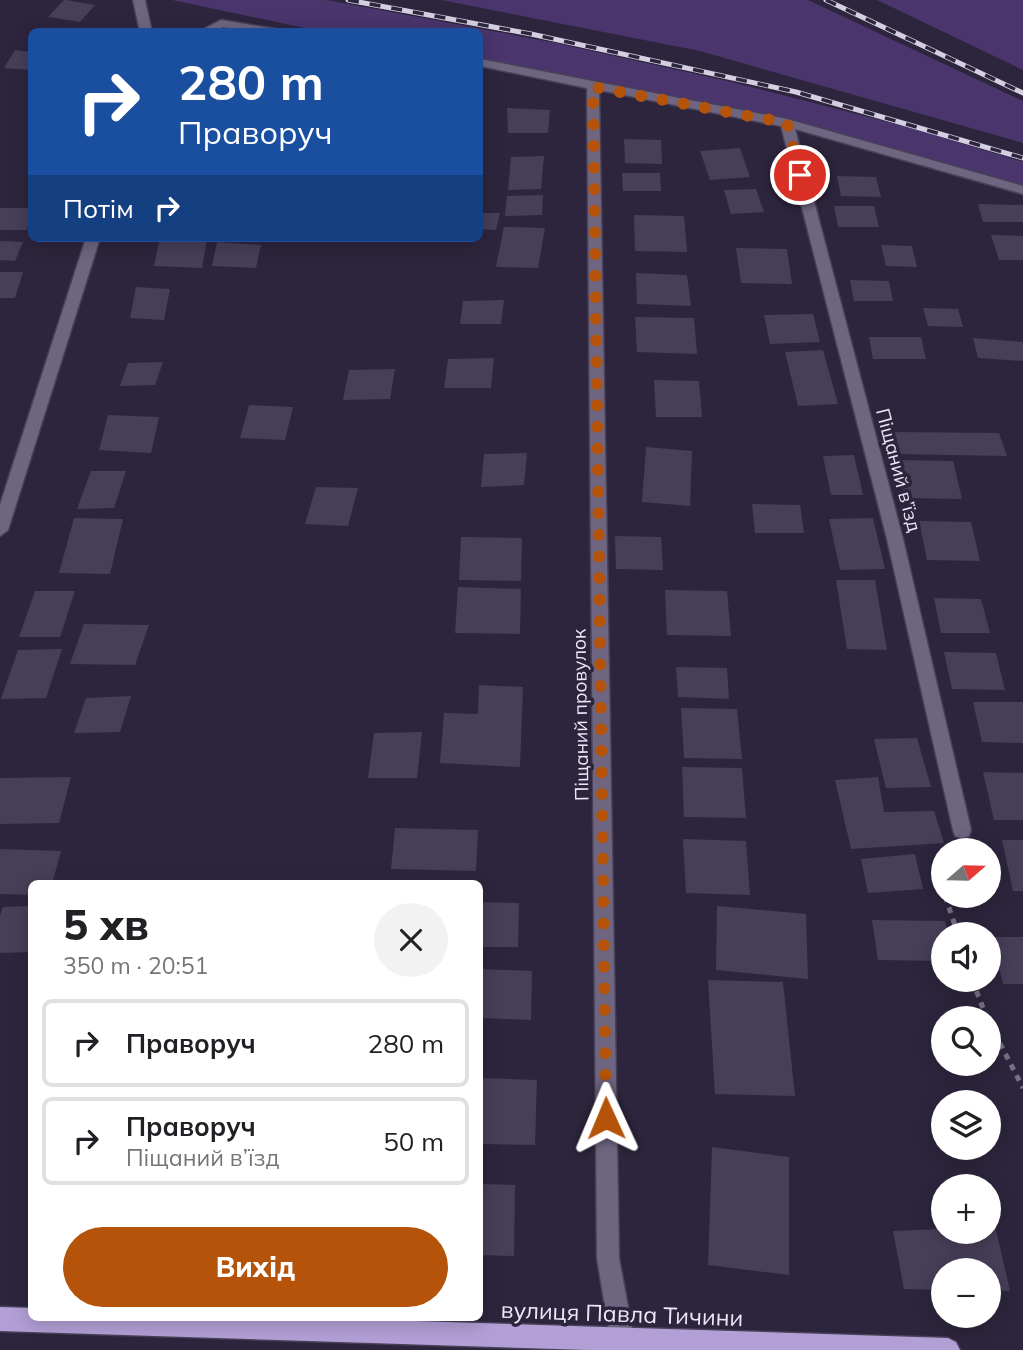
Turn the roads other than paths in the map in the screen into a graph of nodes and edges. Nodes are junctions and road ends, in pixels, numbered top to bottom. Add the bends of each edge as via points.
1 (139, 0) edge
2 (145, 28) edge
3 (211, 28) edge
4 (252, 28) edge
5 (483, 64) edge
6 (593, 87) junction
7 (787, 123) junction
8 (1023, 190) edge
9 (92, 242) edge
10 (0, 530) edge
11 (962, 830) dead end
12 (0, 1319) edge
13 (28, 1320) edge
14 (48, 1321) edge
15 (623, 1345) edge
16 (948, 1350) edge

1 - 2 street
3 - 4 street via 221,23
5 - 6 street
6 - 7 street
6 - 15 street, Піщаний провулок via 608,1258
7 - 8 street
7 - 11 street, Піщаний в’їзд via 895,539
9 - 10 street
12 - 13 main road, вулиця Павла Тичини
14 - 15 main road, вулиця Павла Тичини
15 - 16 main road, вулиця Павла Тичини

